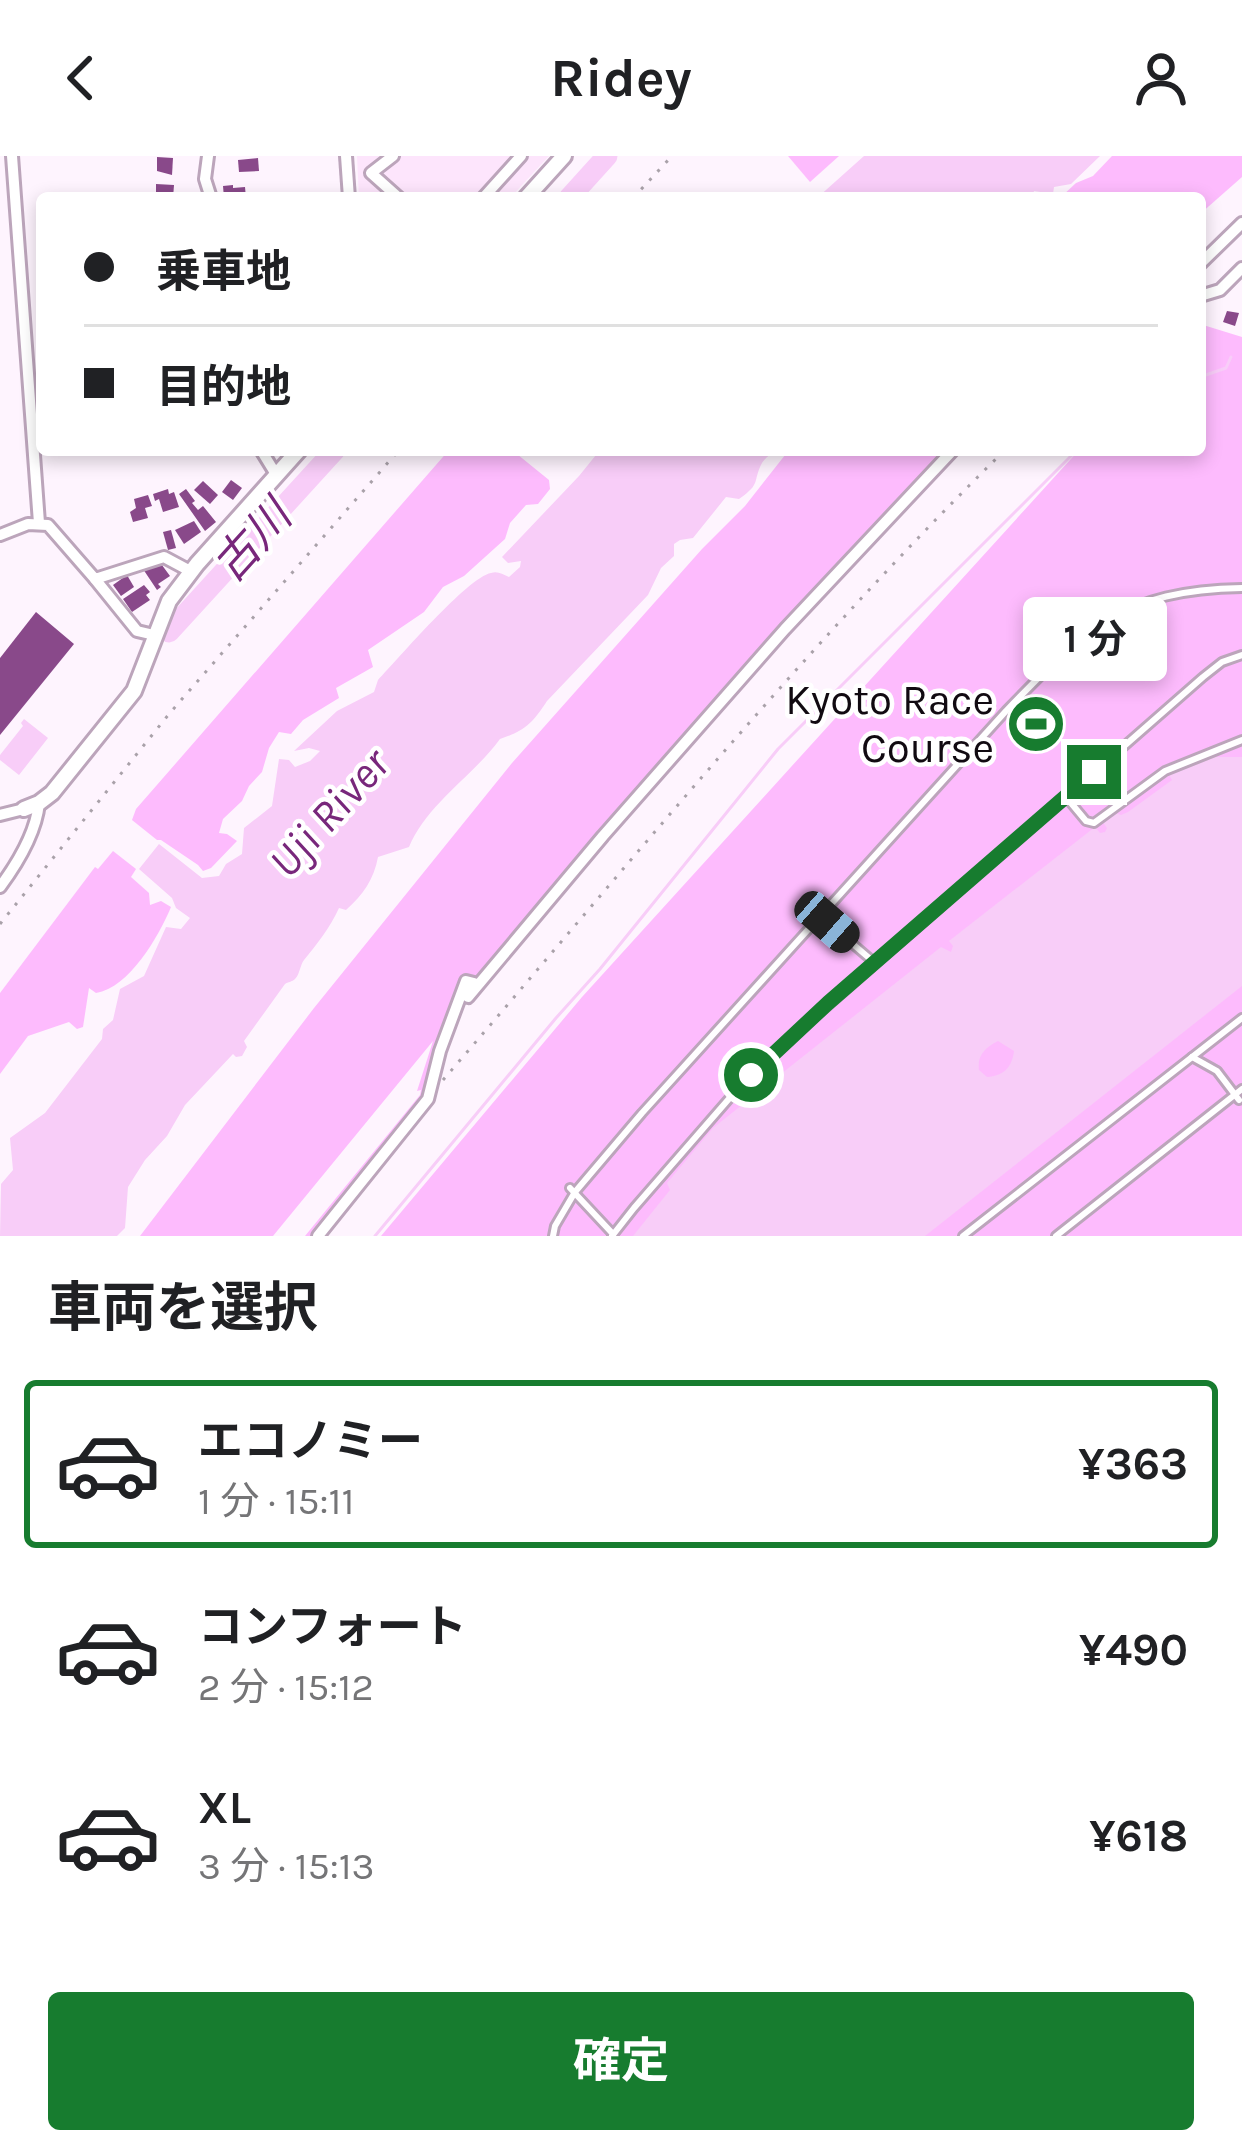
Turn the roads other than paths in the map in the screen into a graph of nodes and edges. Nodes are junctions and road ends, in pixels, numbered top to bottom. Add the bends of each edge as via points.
1 (12, 156) edge
2 (208, 156) edge
3 (346, 156) edge
4 (392, 156) edge
5 (521, 156) edge
6 (564, 156) edge
7 (371, 173) junction
8 (347, 174) junction
9 (209, 192) edge
10 (348, 192) edge
11 (392, 192) edge
12 (488, 192) edge
13 (531, 192) edge
14 (1242, 223) edge
15 (1206, 259) edge
16 (1242, 268) edge
17 (1206, 294) edge
18 (265, 456) edge
19 (294, 456) edge
20 (947, 456) edge
21 (277, 476) junction
22 (39, 524) junction
23 (0, 535) edge
24 (192, 572) junction
25 (95, 578) junction
26 (1242, 588) edge
27 (154, 635) junction
28 (1242, 655) edge
29 (1242, 740) edge
30 (1066, 797) junction
31 (32, 806) junction
32 (0, 814) edge
33 (0, 887) edge
34 (827, 922) dead end
35 (875, 963) junction
36 (1242, 1018) edge
37 (1192, 1057) junction
38 (1239, 1095) edge
39 (572, 1190) junction
40 (613, 1235) edge
41 (317, 1236) edge
42 (553, 1236) edge
43 (963, 1236) edge
44 (1055, 1236) edge

1 - 22 street
2 - 9 street
3 - 8 street
4 - 7 street
5 - 12 street
6 - 13 street
7 - 8 street
7 - 11 street
8 - 10 street
14 - 15 street
16 - 17 street
18 - 21 street
19 - 21 street
20 - 41 street via 785,629 468,997 474,983 466,981 428,1099
21 - 24 street
22 - 23 street
22 - 25 street
24 - 25 street via 164,557
24 - 27 street
25 - 27 street via 137,631
26 - 39 lane via 1141,602 1061,654
27 - 31 street via 127,701 52,794
28 - 30 lane via 1203,677
29 - 30 lane via 1165,771 1094,823
30 - 35 lane
31 - 32 street
31 - 33 street via 38,817
34 - 35 lane
35 - 40 lane via 734,1093
36 - 37 lane
37 - 38 lane
37 - 43 lane
38 - 44 lane
39 - 40 lane
39 - 42 lane

